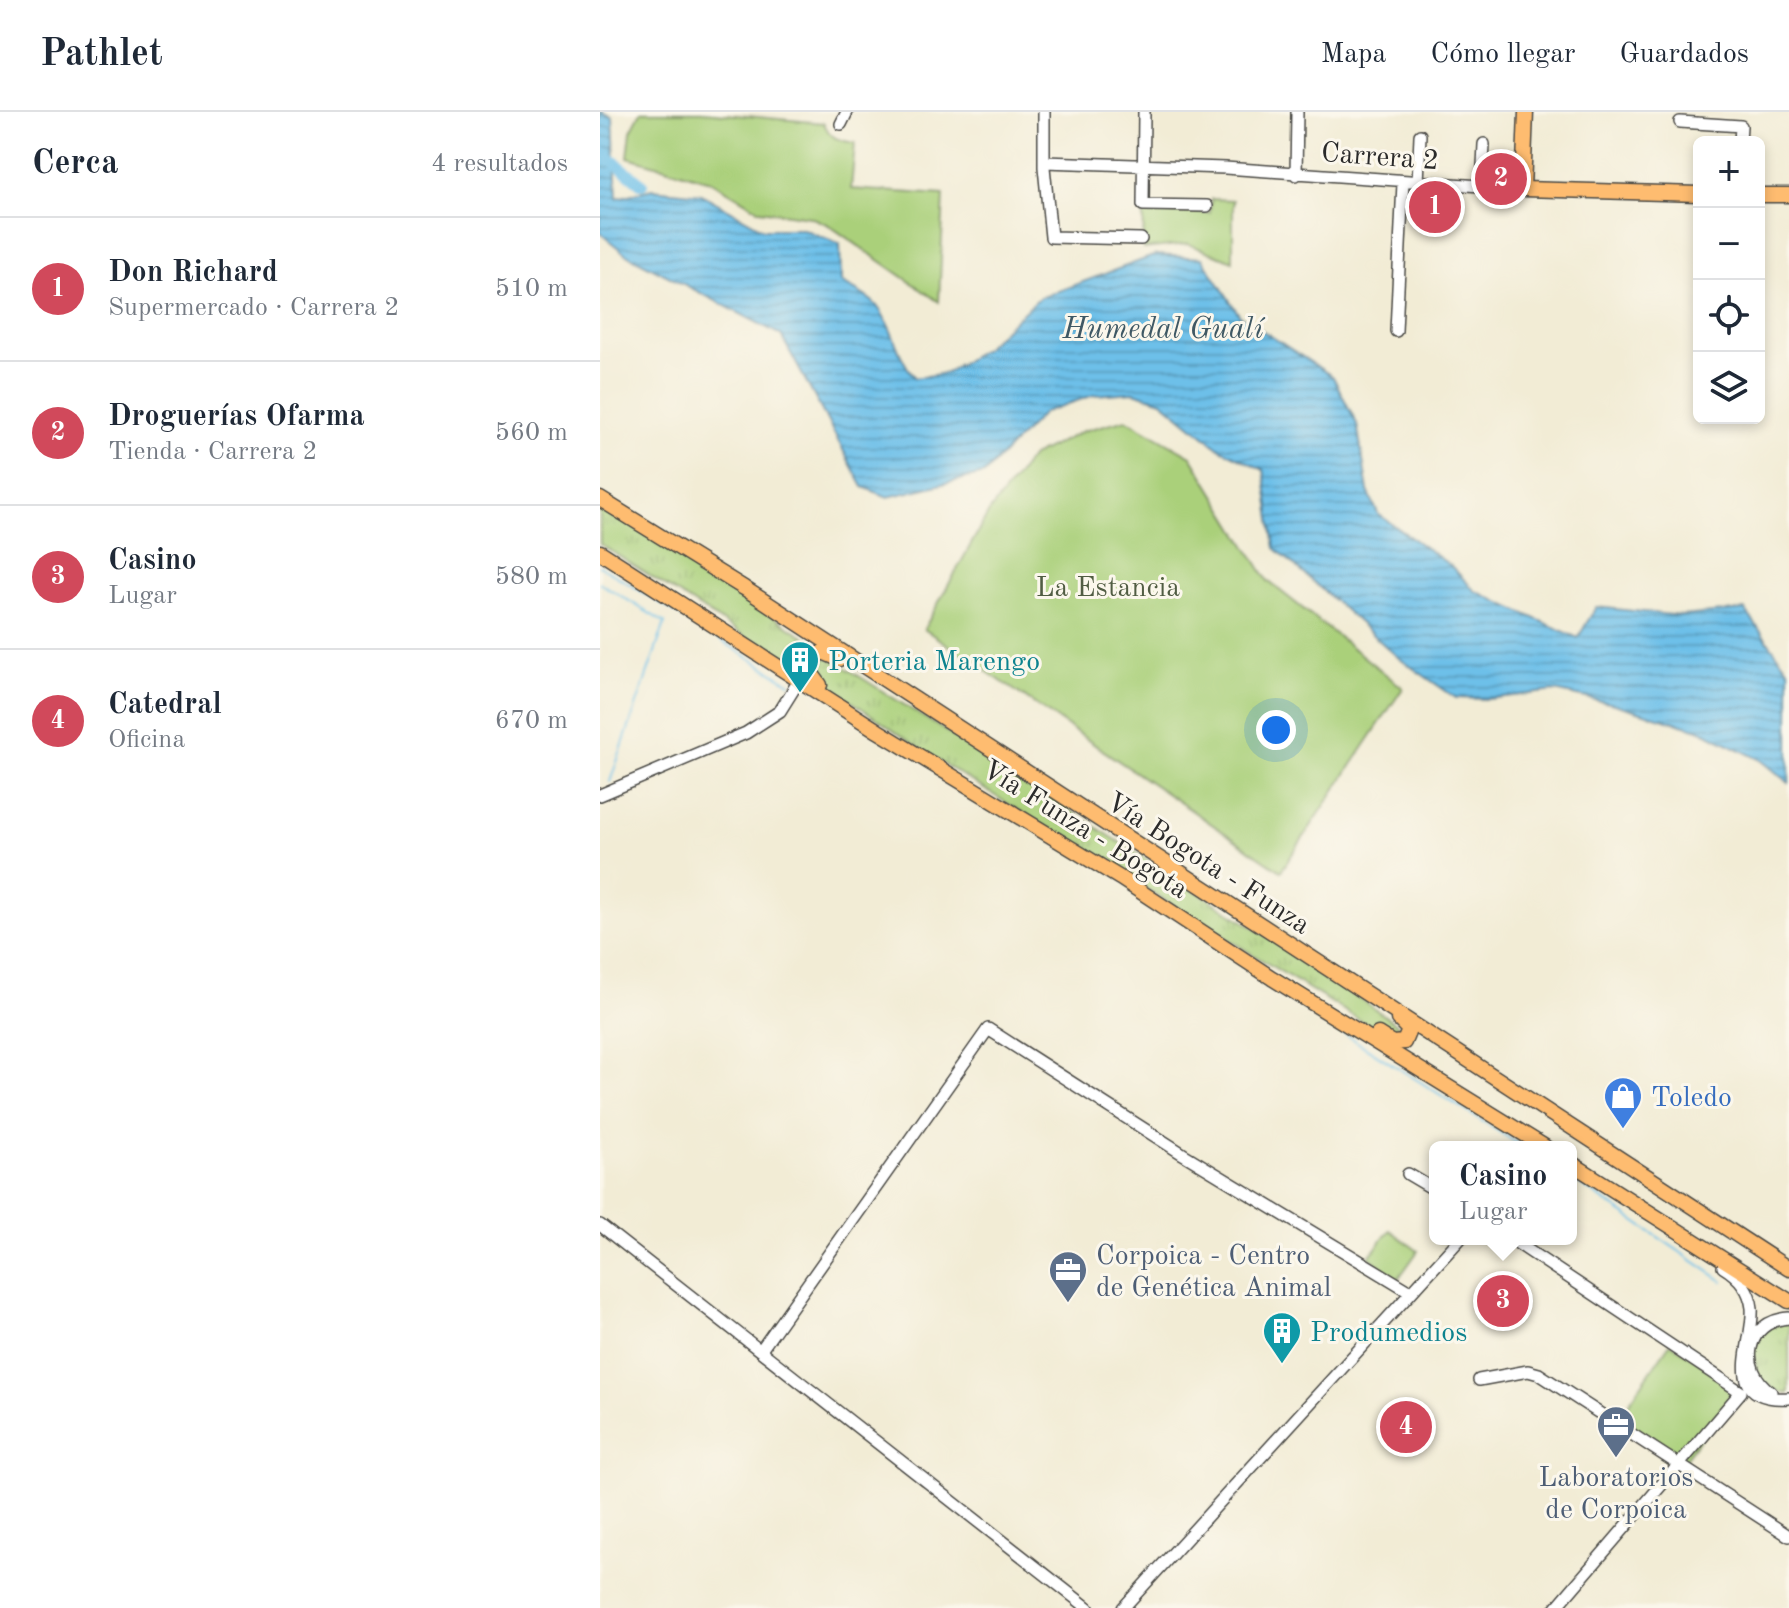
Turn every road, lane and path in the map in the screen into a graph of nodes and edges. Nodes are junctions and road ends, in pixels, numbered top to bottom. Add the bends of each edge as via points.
1 (847, 112) edge
2 (1044, 112) edge
3 (1144, 112) edge
4 (1297, 112) edge
5 (1526, 112) edge
6 (1680, 122) dead end
7 (841, 124) dead end
8 (1420, 135) dead end
9 (1740, 136) edge
10 (1484, 144) dead end
11 (1044, 162) junction
12 (1144, 166) junction
13 (1296, 175) junction
14 (1403, 183) junction
15 (1418, 184) junction
16 (1482, 188) junction
17 (1523, 189) junction
18 (1693, 194) edge
19 (1765, 195) edge
20 (1789, 195) edge
21 (1207, 206) dead end
22 (1141, 239) dead end
23 (1396, 331) dead end
24 (600, 499) edge
25 (600, 552) edge
26 (800, 679) junction
27 (963, 733) junction
28 (942, 770) junction
29 (600, 795) edge
30 (1306, 955) junction
31 (1272, 978) junction
32 (1534, 1141) edge
33 (1577, 1167) edge
34 (1408, 1174) dead end
35 (1429, 1186) edge
36 (1639, 1206) junction
37 (600, 1225) edge
38 (1454, 1245) edge
39 (1520, 1245) edge
40 (1789, 1267) edge
41 (1411, 1292) junction
42 (1789, 1301) edge
43 (1789, 1318) edge
44 (761, 1350) junction
45 (1479, 1380) dead end
46 (1788, 1399) edge
47 (1681, 1464) junction
48 (1789, 1536) edge
49 (1088, 1608) edge
50 (1123, 1608) edge
51 (1556, 1608) edge

1 - 7 street
2 - 11 street
3 - 12 street
4 - 13 street
5 - 17 main road
6 - 9 street via 1741,126
8 - 15 street
10 - 16 street
11 - 12 street, Carrera 2
11 - 22 street via 1051,237
12 - 13 street, Carrera 2
12 - 21 street via 1143,205
13 - 14 street, Carrera 2
14 - 15 street, Carrera 2
14 - 23 street
15 - 16 street, Carrera 2
16 - 17 street, Carrera 2
17 - 18 main road, Carrera 2
19 - 20 main road
24 - 27 main road, Vía Bogota - Funza
25 - 26 main road, Vía Funza - Bogota
26 - 28 main road, Vía Funza - Bogota
26 - 29 street via 780,711 746,733
27 - 28 main road via 830,653 813,657 809,670 816,683
27 - 30 main road, Vía Bogota - Funza
28 - 31 main road, Vía Funza - Bogota via 1142,891
30 - 31 main road via 1405,1024 1404,1042 1392,1043 1308,991
30 - 40 main road, Vía Bogota - Funza
31 - 32 main road, Vía Funza - Bogota
33 - 36 main road
34 - 35 street
36 - 42 main road
36 - 46 street via 1741,1282 1752,1306 1745,1373 1753,1388
37 - 44 street
38 - 41 street
39 - 47 street via 1738,1387 1740,1397
41 - 44 street via 988,1029
41 - 50 street
43 - 46 street via 1764,1327 1749,1353 1760,1384
44 - 49 street
45 - 47 street via 1533,1372
47 - 48 street
47 - 51 street

